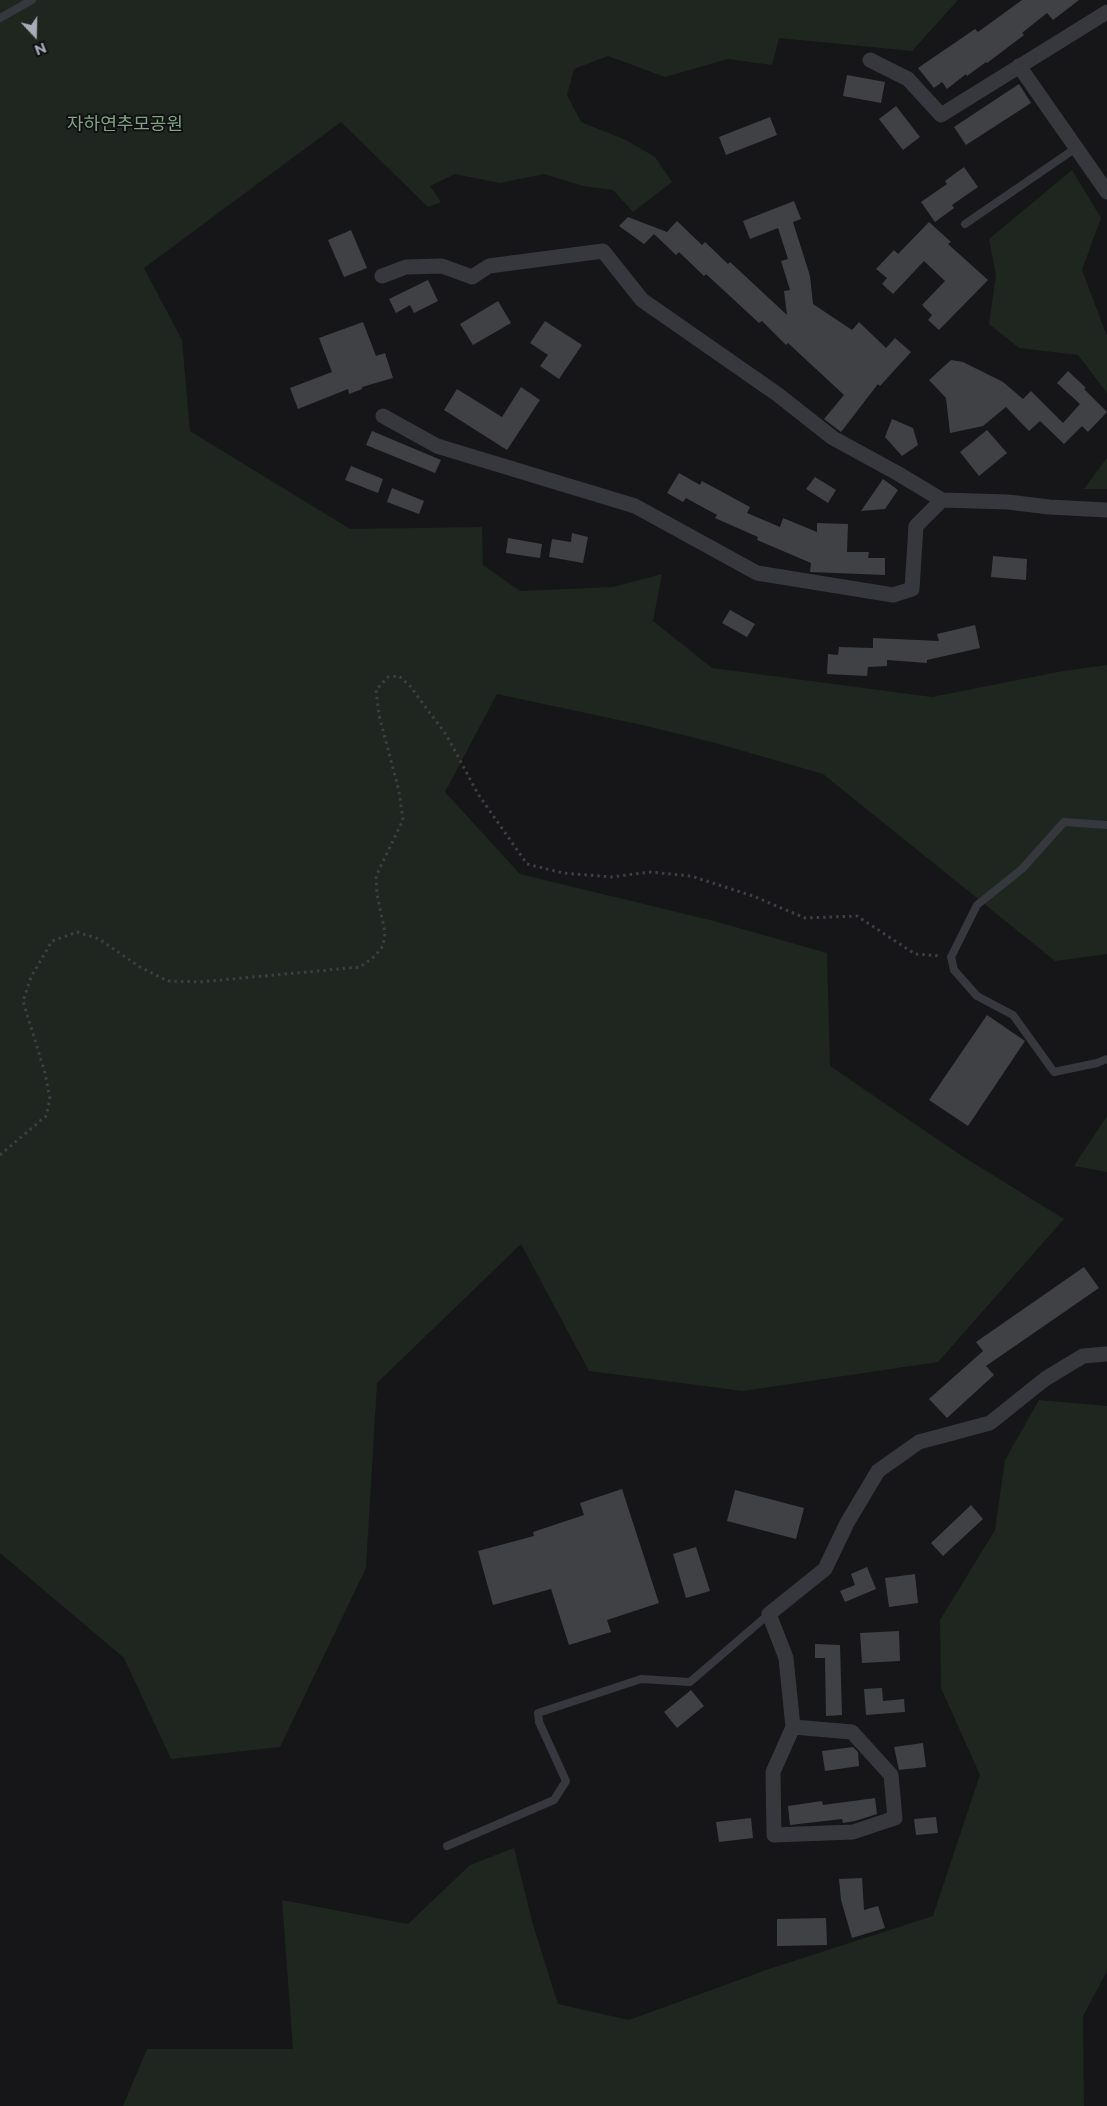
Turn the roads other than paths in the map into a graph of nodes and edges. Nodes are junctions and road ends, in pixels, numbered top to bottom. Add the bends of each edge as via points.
1 (32, 0) edge
2 (1107, 12) edge
3 (0, 18) edge
4 (870, 60) dead end
5 (1019, 66) junction
6 (1076, 148) junction
7 (1107, 192) edge
8 (965, 224) dead end
9 (382, 276) dead end
10 (383, 416) dead end
11 (942, 500) junction
12 (1107, 510) edge
13 (1107, 825) edge
14 (1107, 1059) edge
15 (1107, 1354) edge
16 (769, 1614) junction
17 (792, 1727) junction
18 (448, 1846) dead end

1 - 3 lane
2 - 5 street
4 - 5 street via 908,79 941,115
5 - 6 street
6 - 7 street
6 - 8 lane
9 - 11 street via 406,267 442,266 472,277 488,266 603,251 642,300 777,394 833,438
10 - 11 street via 437,446 635,506 757,573 893,595 912,589 916,526
11 - 12 street
13 - 14 lane via 1064,822 1022,869 977,905 950,957 954,970 977,996 1013,1015 1054,1072
15 - 16 street via 1083,1356 1045,1379 990,1422 919,1442 878,1471 825,1569
16 - 17 street via 786,1658
16 - 18 lane via 690,1682 641,1679 538,1714 538,1722 566,1781 554,1800
17 - 17 street via 852,1732 891,1775 895,1818 853,1832 774,1834 773,1772

